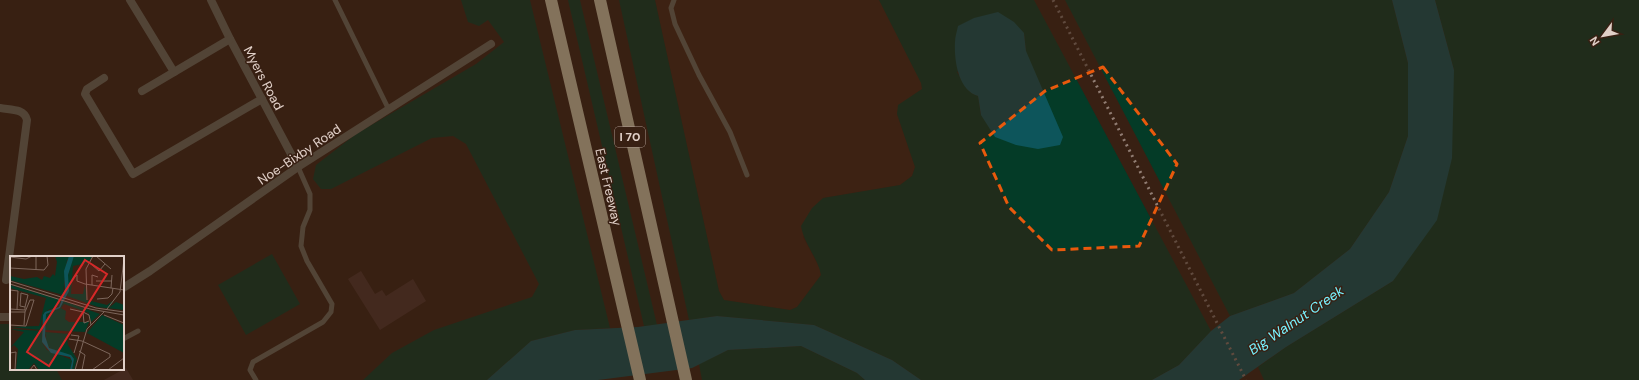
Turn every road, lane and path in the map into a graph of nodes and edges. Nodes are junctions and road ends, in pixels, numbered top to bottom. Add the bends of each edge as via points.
1 (130, 0) edge
2 (211, 0) edge
3 (335, 0) edge
4 (551, 0) edge
5 (600, 0) edge
6 (674, 0) edge
7 (230, 39) junction
8 (491, 44) dead end
9 (174, 72) junction
10 (104, 78) dead end
11 (142, 91) dead end
12 (262, 99) junction
13 (0, 108) edge
14 (389, 110) junction
15 (298, 167) junction
16 (747, 175) dead end
17 (6, 280) dead end
18 (124, 287) edge
19 (138, 331) dead end
20 (124, 338) edge
21 (256, 380) edge
22 (640, 380) edge
23 (686, 380) edge

1 - 9 street
2 - 7 street, Myers Road
3 - 14 lane
4 - 22 highway, East Freeway
5 - 23 highway, I 70
6 - 16 lane via 671,8 675,24 730,132
7 - 9 street
7 - 12 street, Myers Road
8 - 14 street, Noe-Bixby Road
9 - 11 street
10 - 12 street via 87,89 86,94 133,174
12 - 15 street, Myers Road
13 - 17 street via 22,112 27,120
14 - 15 street, Noe-Bixby Road
15 - 18 street, Noe-Bixby Road
15 - 21 lane via 310,194 310,210 303,227 301,246 332,304 331,312 323,322 253,362 250,370
19 - 20 lane

